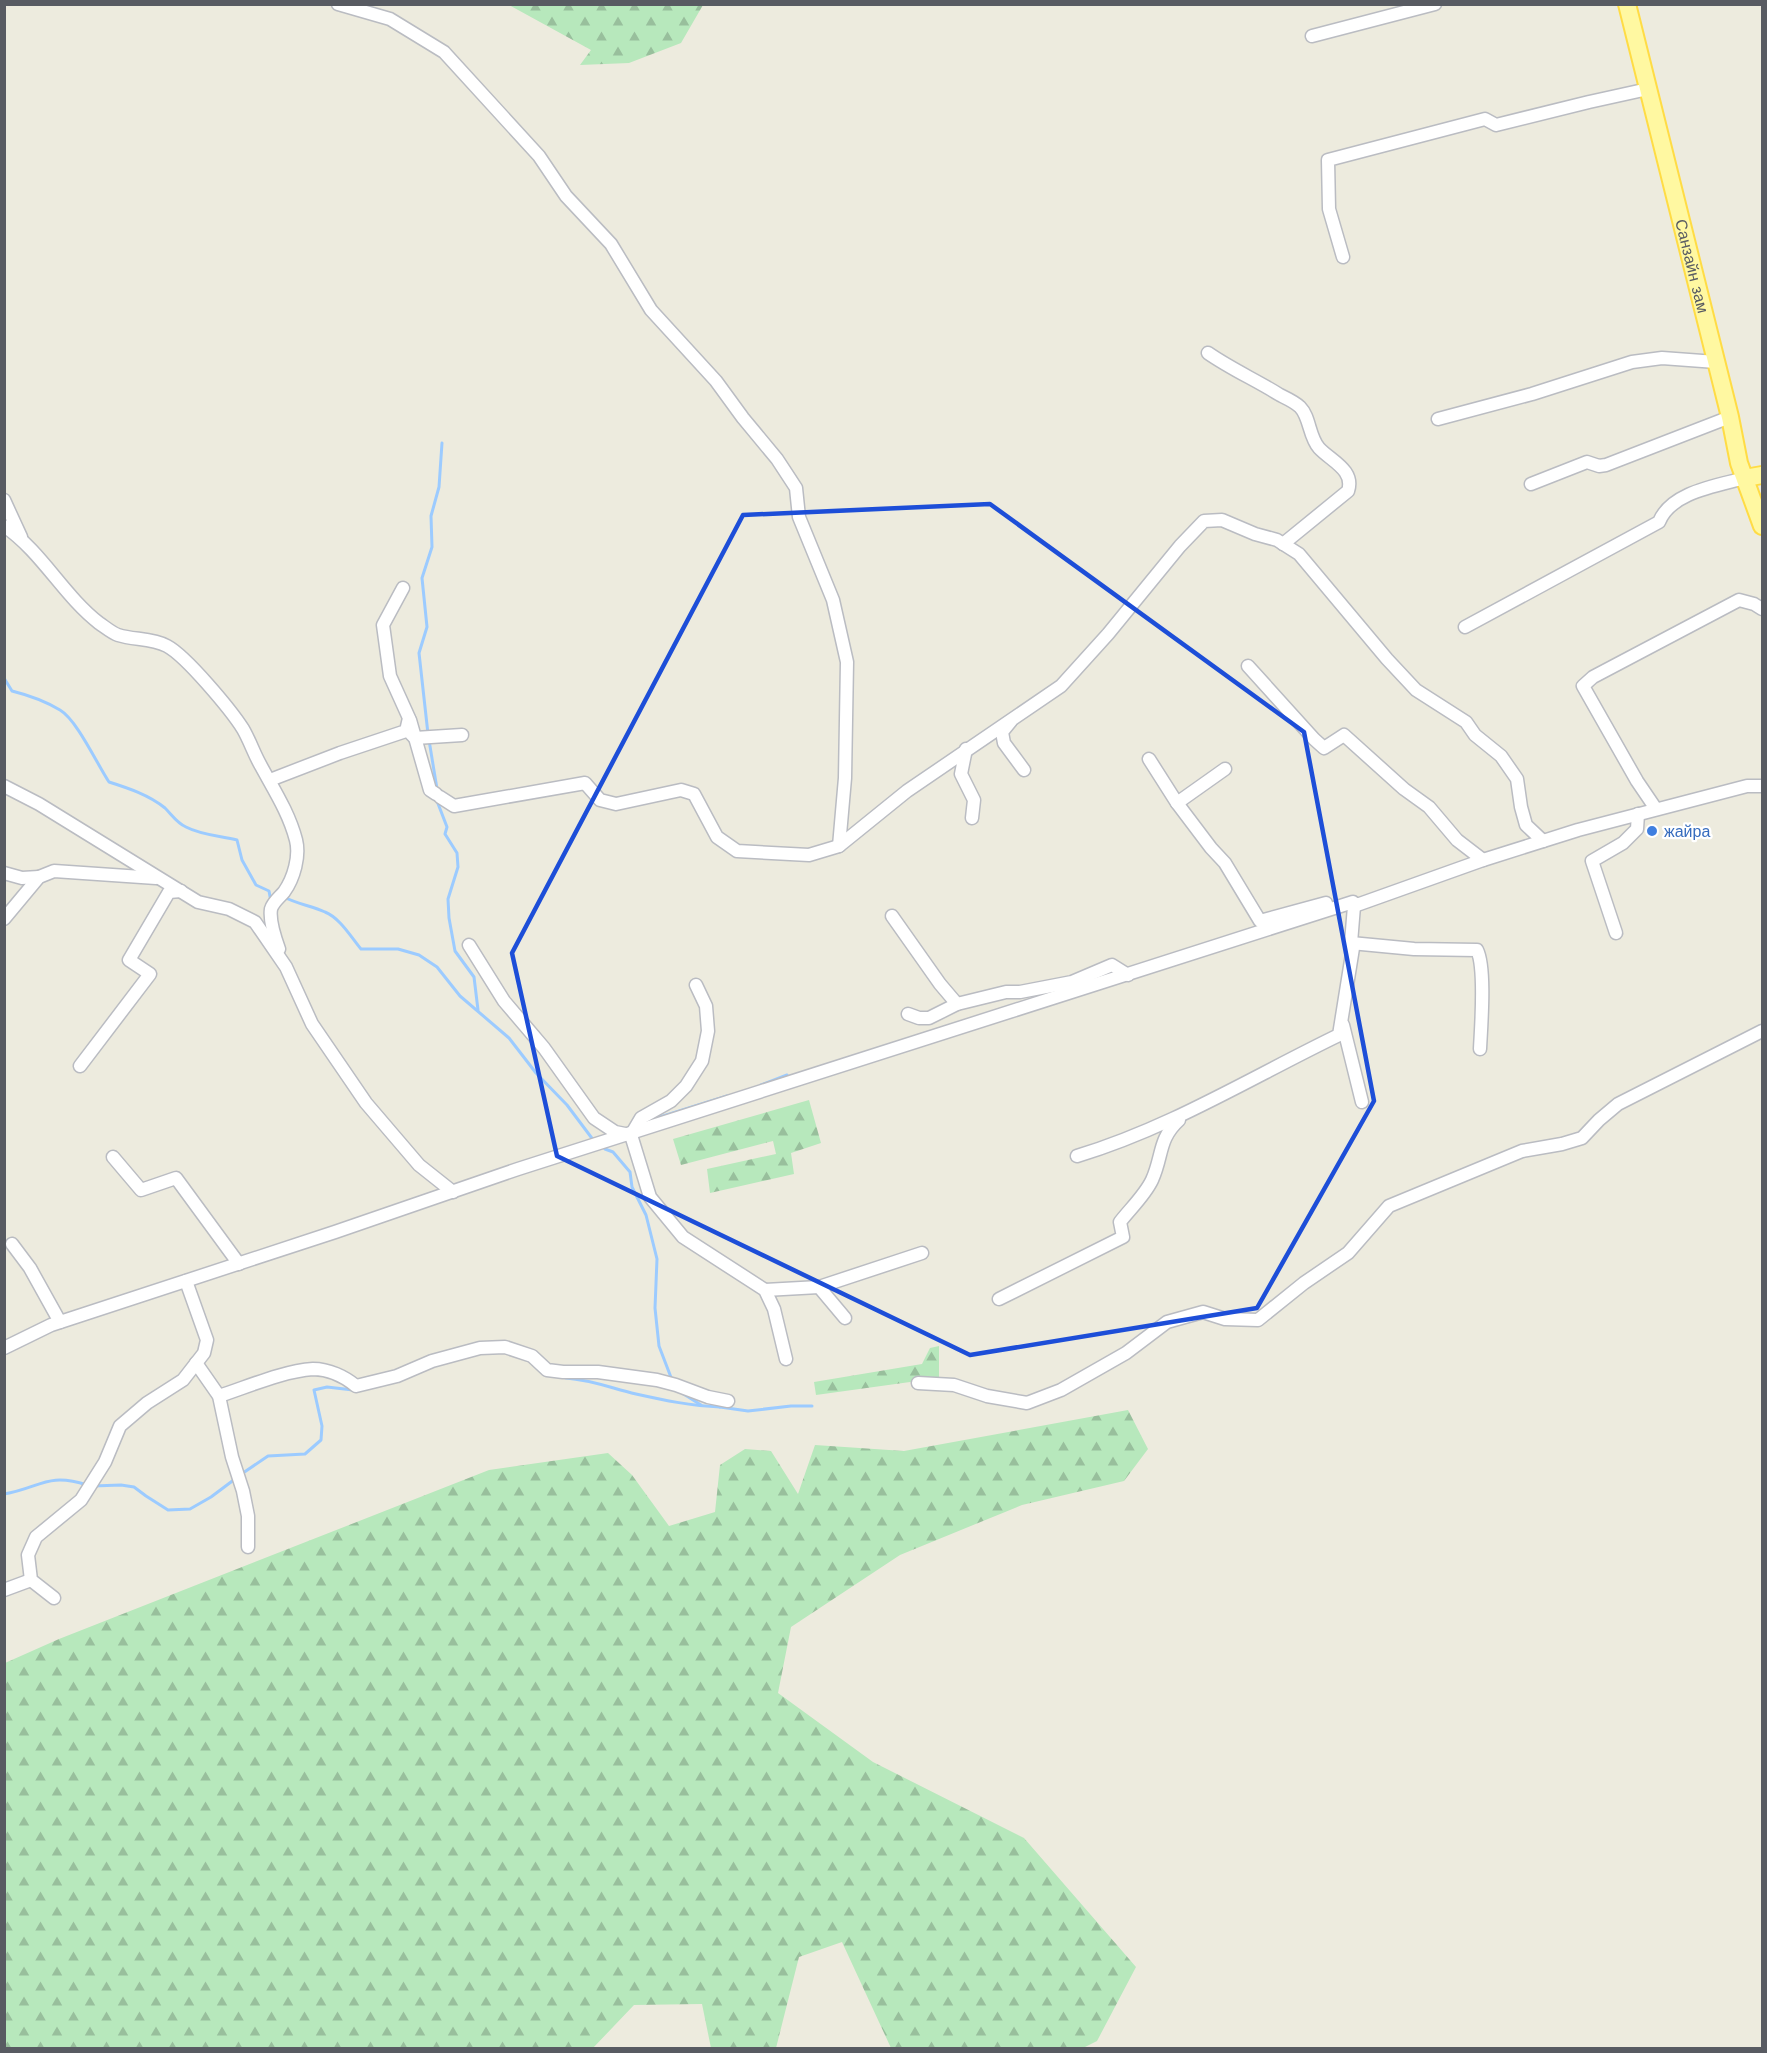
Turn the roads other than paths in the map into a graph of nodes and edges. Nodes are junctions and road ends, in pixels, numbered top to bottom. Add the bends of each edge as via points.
1 (338, 4) edge
2 (1435, 4) edge
3 (1628, 4) edge
4 (1311, 36) dead end
5 (1648, 89) junction
6 (1343, 257) dead end
7 (1208, 353) dead end
8 (1716, 362) junction
9 (1730, 417) junction
10 (1438, 419) dead end
11 (1762, 475) edge
12 (1745, 478) junction
13 (1531, 484) dead end
14 (4, 500) edge
15 (4, 526) edge
16 (1762, 526) edge
17 (22, 539) junction
18 (1283, 544) junction
19 (403, 588) dead end
20 (1762, 609) edge
21 (1465, 627) dead end
22 (1248, 666) dead end
23 (1013, 718) junction
24 (411, 734) junction
25 (462, 735) dead end
26 (966, 749) junction
27 (1149, 759) dead end
28 (1225, 769) dead end
29 (1024, 771) dead end
30 (270, 780) junction
31 (4, 786) edge
32 (1762, 786) edge
33 (1177, 803) junction
34 (1656, 809) junction
35 (1638, 814) junction
36 (972, 818) dead end
37 (1543, 841) junction
38 (839, 846) junction
39 (1483, 860) junction
40 (4, 873) edge
41 (39, 877) junction
42 (161, 879) junction
43 (180, 891) junction
44 (1353, 904) junction
45 (892, 916) dead end
46 (4, 919) edge
47 (1616, 933) dead end
48 (1351, 943) junction
49 (469, 945) dead end
50 (286, 967) junction
51 (1128, 975) junction
52 (696, 985) dead end
53 (957, 1004) junction
54 (908, 1014) dead end
55 (1343, 1024) junction
56 (1762, 1031) edge
57 (1480, 1049) dead end
58 (80, 1066) dead end
59 (1362, 1102) dead end
60 (1186, 1113) junction
61 (631, 1135) junction
62 (1077, 1156) dead end
63 (113, 1157) dead end
64 (453, 1192) junction
65 (12, 1244) dead end
66 (922, 1253) dead end
67 (239, 1264) junction
68 (186, 1281) junction
69 (819, 1287) junction
70 (765, 1290) junction
71 (999, 1299) dead end
72 (845, 1318) dead end
73 (60, 1322) junction
74 (5, 1347) edge
75 (786, 1359) dead end
76 (196, 1363) junction
77 (918, 1383) dead end
78 (219, 1396) junction
79 (728, 1401) dead end
80 (249, 1547) dead end
81 (31, 1580) junction
82 (4, 1590) edge
83 (54, 1598) dead end

1 - 38 street via 390,19 444,52 611,244 651,310 716,381 796,488 799,517 833,600 847,662 845,778
2 - 4 street
3 - 5 main road, Санзайн зам
5 - 6 street via 1496,125 1485,119 1328,160 1329,209
5 - 8 main road, Санзайн зам
7 - 18 street via 1301,407 1316,445 1348,476 1348,491
8 - 9 main road, Санзайн зам
8 - 10 street via 1662,358 1632,362
9 - 12 main road, Санзайн зам
9 - 13 street via 1606,465 1587,462
11 - 12 main road
12 - 16 main road, Санзайн зам
12 - 21 street via 1672,503 1659,522
14 - 17 street
15 - 17 street
17 - 30 street via 99,623 117,635 166,645 180,655 243,729
18 - 23 street via 1222,520 1204,521 1061,686
18 - 37 street via 1299,554 1416,690 1466,722 1475,735 1501,756 1517,779 1526,825
19 - 24 street via 383,625 390,676 409,718
20 - 34 street via 1739,600 1593,677 1583,686
22 - 39 street via 1324,748 1344,735 1429,807 1457,840
23 - 26 street
23 - 29 street via 1002,732 1004,742
24 - 25 street
24 - 30 street
24 - 38 street via 430,790 454,806 585,783 600,800 616,804 681,790 694,794 717,837 737,851 809,855
26 - 36 street via 961,774 974,800
26 - 38 street
27 - 33 street
28 - 33 street
30 - 50 street via 296,840 298,855 285,891 270,913
31 - 42 street
32 - 34 street via 1747,786
33 - 44 street via 1225,863 1260,921 1343,898
34 - 35 street
35 - 37 street
35 - 47 street via 1636,829 1623,843 1592,861
37 - 39 street
39 - 44 street
40 - 41 street
41 - 42 street via 54,871
41 - 46 street
42 - 43 street
43 - 50 street via 198,902 229,909 255,922
43 - 58 street via 169,892 129,960 150,974
44 - 48 street
44 - 51 street
45 - 53 street
48 - 55 street
48 - 57 street via 1477,950
49 - 61 street via 504,1001 544,1048 594,1119 615,1132
50 - 64 street via 312,1024 366,1103 419,1165
51 - 53 street via 1112,965 1084,979
51 - 61 street
52 - 61 street via 706,1006 708,1031 702,1061 686,1086 671,1101 641,1119
53 - 54 street via 929,1018
55 - 59 street
55 - 60 street via 1339,1035
56 - 77 street via 1618,1104 1582,1138 1522,1150 1389,1206 1348,1254 1258,1320 1225,1319 1203,1312 1167,1322 1126,1353 1061,1390 1027,1402 987,1396 954,1385
60 - 62 street via 1119,1143
60 - 71 street via 1163,1139 1151,1182 1120,1222 1123,1237
61 - 64 street
61 - 70 street via 650,1197 683,1237
63 - 67 street via 141,1190 176,1178
64 - 67 street
65 - 73 street
66 - 69 street
67 - 68 street
68 - 73 street
68 - 76 street via 207,1340
69 - 70 street
69 - 72 street
70 - 75 street via 774,1309
73 - 74 street
76 - 78 street
76 - 81 street via 183,1380 120,1426 105,1462 81,1500 36,1537 28,1555
78 - 79 street via 315,1369 344,1376 356,1386 480,1348 505,1347 532,1356 548,1370 657,1380
78 - 80 street via 248,1516
81 - 82 street
81 - 83 street

